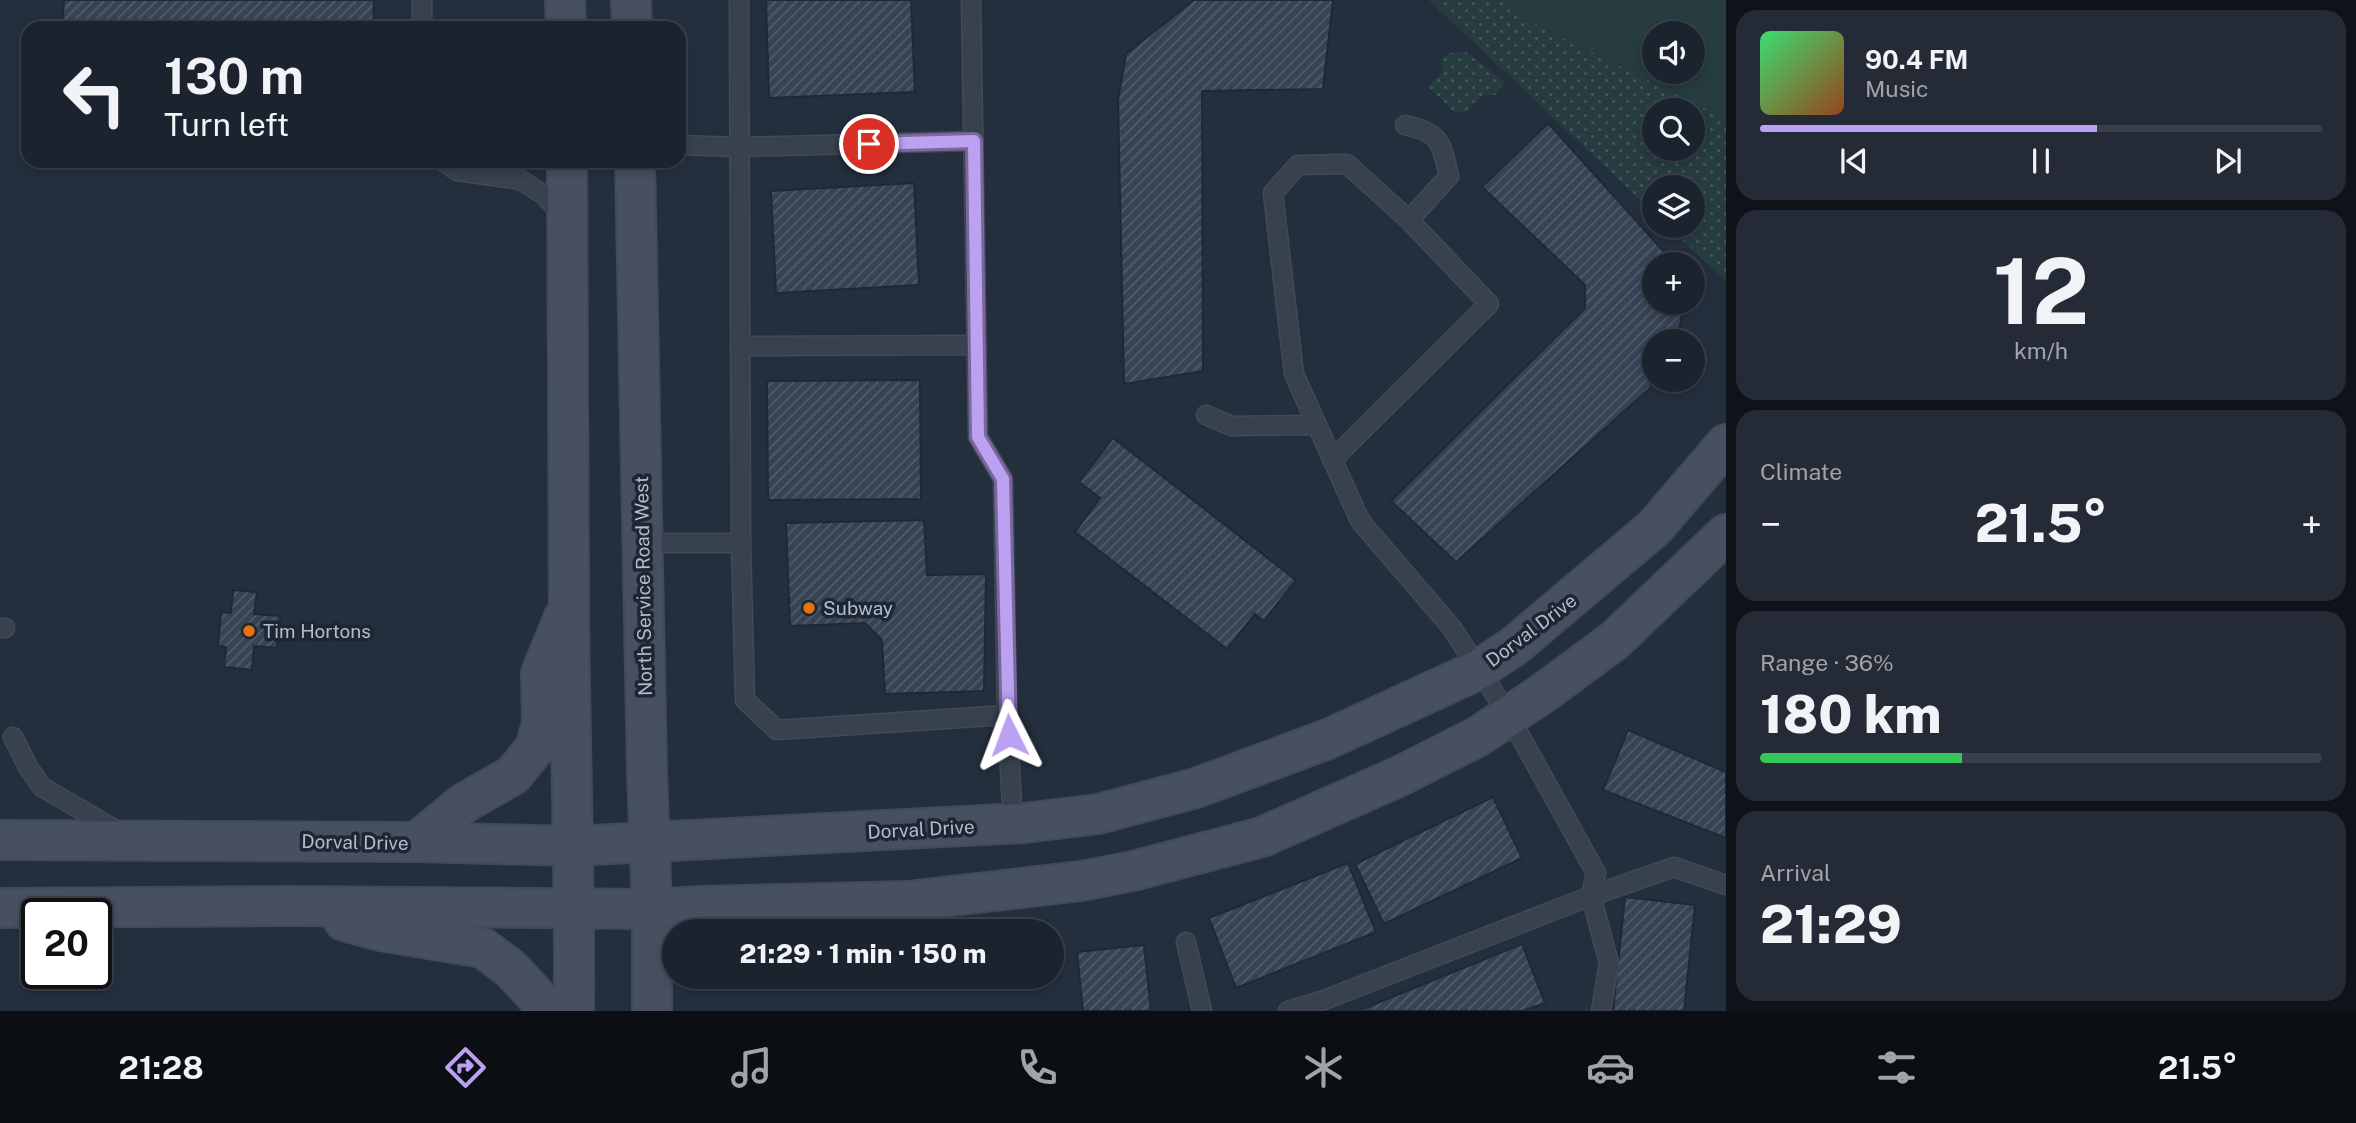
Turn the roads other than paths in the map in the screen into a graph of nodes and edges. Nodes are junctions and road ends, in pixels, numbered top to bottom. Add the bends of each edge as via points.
1 (422, 0) edge
2 (565, 0) edge
3 (631, 0) edge
4 (739, 0) edge
5 (971, 0) edge
6 (422, 21) edge
7 (566, 21) edge
8 (632, 21) edge
9 (1405, 125) dead end
10 (974, 141) junction
11 (686, 145) edge
12 (738, 147) junction
13 (453, 168) edge
14 (567, 168) edge
15 (635, 168) edge
16 (1409, 219) junction
17 (567, 220) junction
18 (977, 345) junction
19 (740, 346) junction
20 (1206, 415) dead end
21 (1316, 425) junction
22 (1726, 444) edge
23 (1332, 460) junction
24 (1726, 534) edge
25 (643, 543) junction
26 (741, 543) junction
27 (569, 604) junction
28 (1478, 670) junction
29 (1007, 715) junction
30 (1509, 716) junction
31 (13, 737) dead end
32 (1013, 824) junction
33 (0, 839) edge
34 (133, 840) junction
35 (417, 842) junction
36 (650, 843) junction
37 (572, 846) junction
38 (1726, 885) edge
39 (1591, 895) junction
40 (288, 906) junction
41 (575, 907) junction
42 (0, 908) edge
43 (652, 909) junction
44 (1186, 943) dead end
45 (550, 1011) edge
46 (574, 1011) edge
47 (652, 1011) edge
48 (1202, 1011) edge
49 (1288, 1011) edge
50 (1601, 1011) edge

1 - 6 lane
2 - 7 main road
3 - 8 main road
4 - 12 lane
5 - 10 lane
9 - 16 lane via 1427,130 1441,145 1449,176
10 - 12 lane
10 - 18 lane
11 - 12 lane
12 - 19 lane
13 - 17 lane via 521,180 544,194
14 - 17 main road
15 - 25 main road, North Service Road West
16 - 21 lane via 1347,164 1298,165 1273,193 1294,374
16 - 23 lane via 1489,304
17 - 27 main road
18 - 19 lane
18 - 29 lane via 978,437 1003,479
19 - 26 lane
20 - 21 lane via 1232,426
21 - 23 lane
22 - 28 main road, Dorval Drive via 1654,528 1533,631
23 - 28 lane via 1361,522 1452,628
24 - 30 main road via 1615,640
25 - 26 lane
25 - 36 main road, North Service Road West
26 - 29 lane via 745,700 777,730
27 - 35 main road via 541,673 542,724 535,748 513,775 464,803
27 - 37 main road
28 - 30 lane
28 - 32 main road, Dorval Drive via 1328,740 1196,788 1098,814
29 - 32 lane
30 - 39 lane via 1596,873
30 - 43 main road via 1400,776 1262,837 1133,872 908,901
31 - 34 lane via 42,787
32 - 36 main road, Dorval Drive
33 - 34 main road, Dorval Drive
34 - 35 main road, Dorval Drive
35 - 37 main road, Dorval Drive
36 - 37 main road, Dorval Drive
36 - 43 main road, North Service Road West
37 - 41 main road
38 - 39 lane via 1674,867
39 - 49 lane
39 - 50 lane via 1609,963
40 - 41 main road
40 - 42 main road
40 - 45 main road via 381,930 483,948 511,968
41 - 43 main road
41 - 46 main road
43 - 47 main road, North Service Road West
44 - 48 lane

